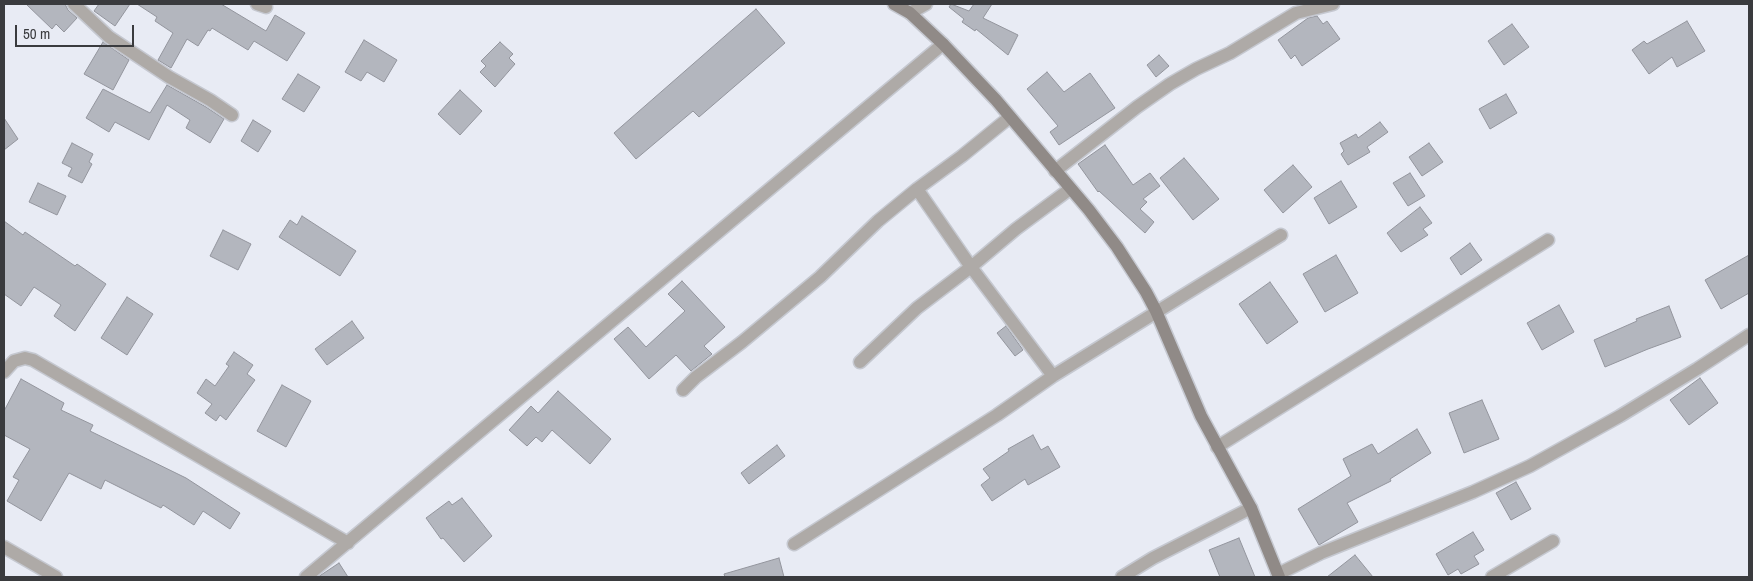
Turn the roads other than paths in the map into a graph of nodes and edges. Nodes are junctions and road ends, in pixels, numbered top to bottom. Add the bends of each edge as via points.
1 (74, 4) edge
2 (894, 4) edge
3 (926, 4) edge
4 (1333, 4) edge
5 (910, 13) junction
6 (943, 44) junction
7 (232, 115) dead end
8 (1010, 117) junction
9 (1056, 171) junction
10 (917, 189) junction
11 (1070, 189) junction
12 (1281, 235) dead end
13 (1548, 240) dead end
14 (971, 267) junction
15 (1156, 311) junction
16 (1749, 335) edge
17 (860, 362) dead end
18 (4, 372) edge
19 (1053, 376) junction
20 (682, 390) dead end
21 (1217, 447) junction
22 (1251, 508) junction
23 (1553, 541) dead end
24 (348, 543) junction
25 (794, 544) dead end
26 (4, 547) edge
27 (1279, 576) edge
28 (56, 577) edge
29 (306, 577) edge
30 (1122, 577) edge
31 (1492, 577) edge

1 - 7 street via 109,36
2 - 5 street
3 - 5 street
4 - 9 street via 1296,13 1170,84
5 - 6 street
6 - 8 street
6 - 24 street
8 - 9 street
8 - 10 street
9 - 11 street
10 - 14 street
10 - 20 street via 878,221 820,277
11 - 14 street
11 - 15 street via 1117,247
12 - 15 street
13 - 21 street
14 - 17 street via 917,308
14 - 19 street
15 - 19 street
15 - 21 street
16 - 27 street via 1620,416 1530,466 1321,553
18 - 24 street via 14,362 25,358 33,360
19 - 25 street
21 - 22 street
22 - 27 street
22 - 30 street
23 - 31 street
24 - 29 street
26 - 28 street

